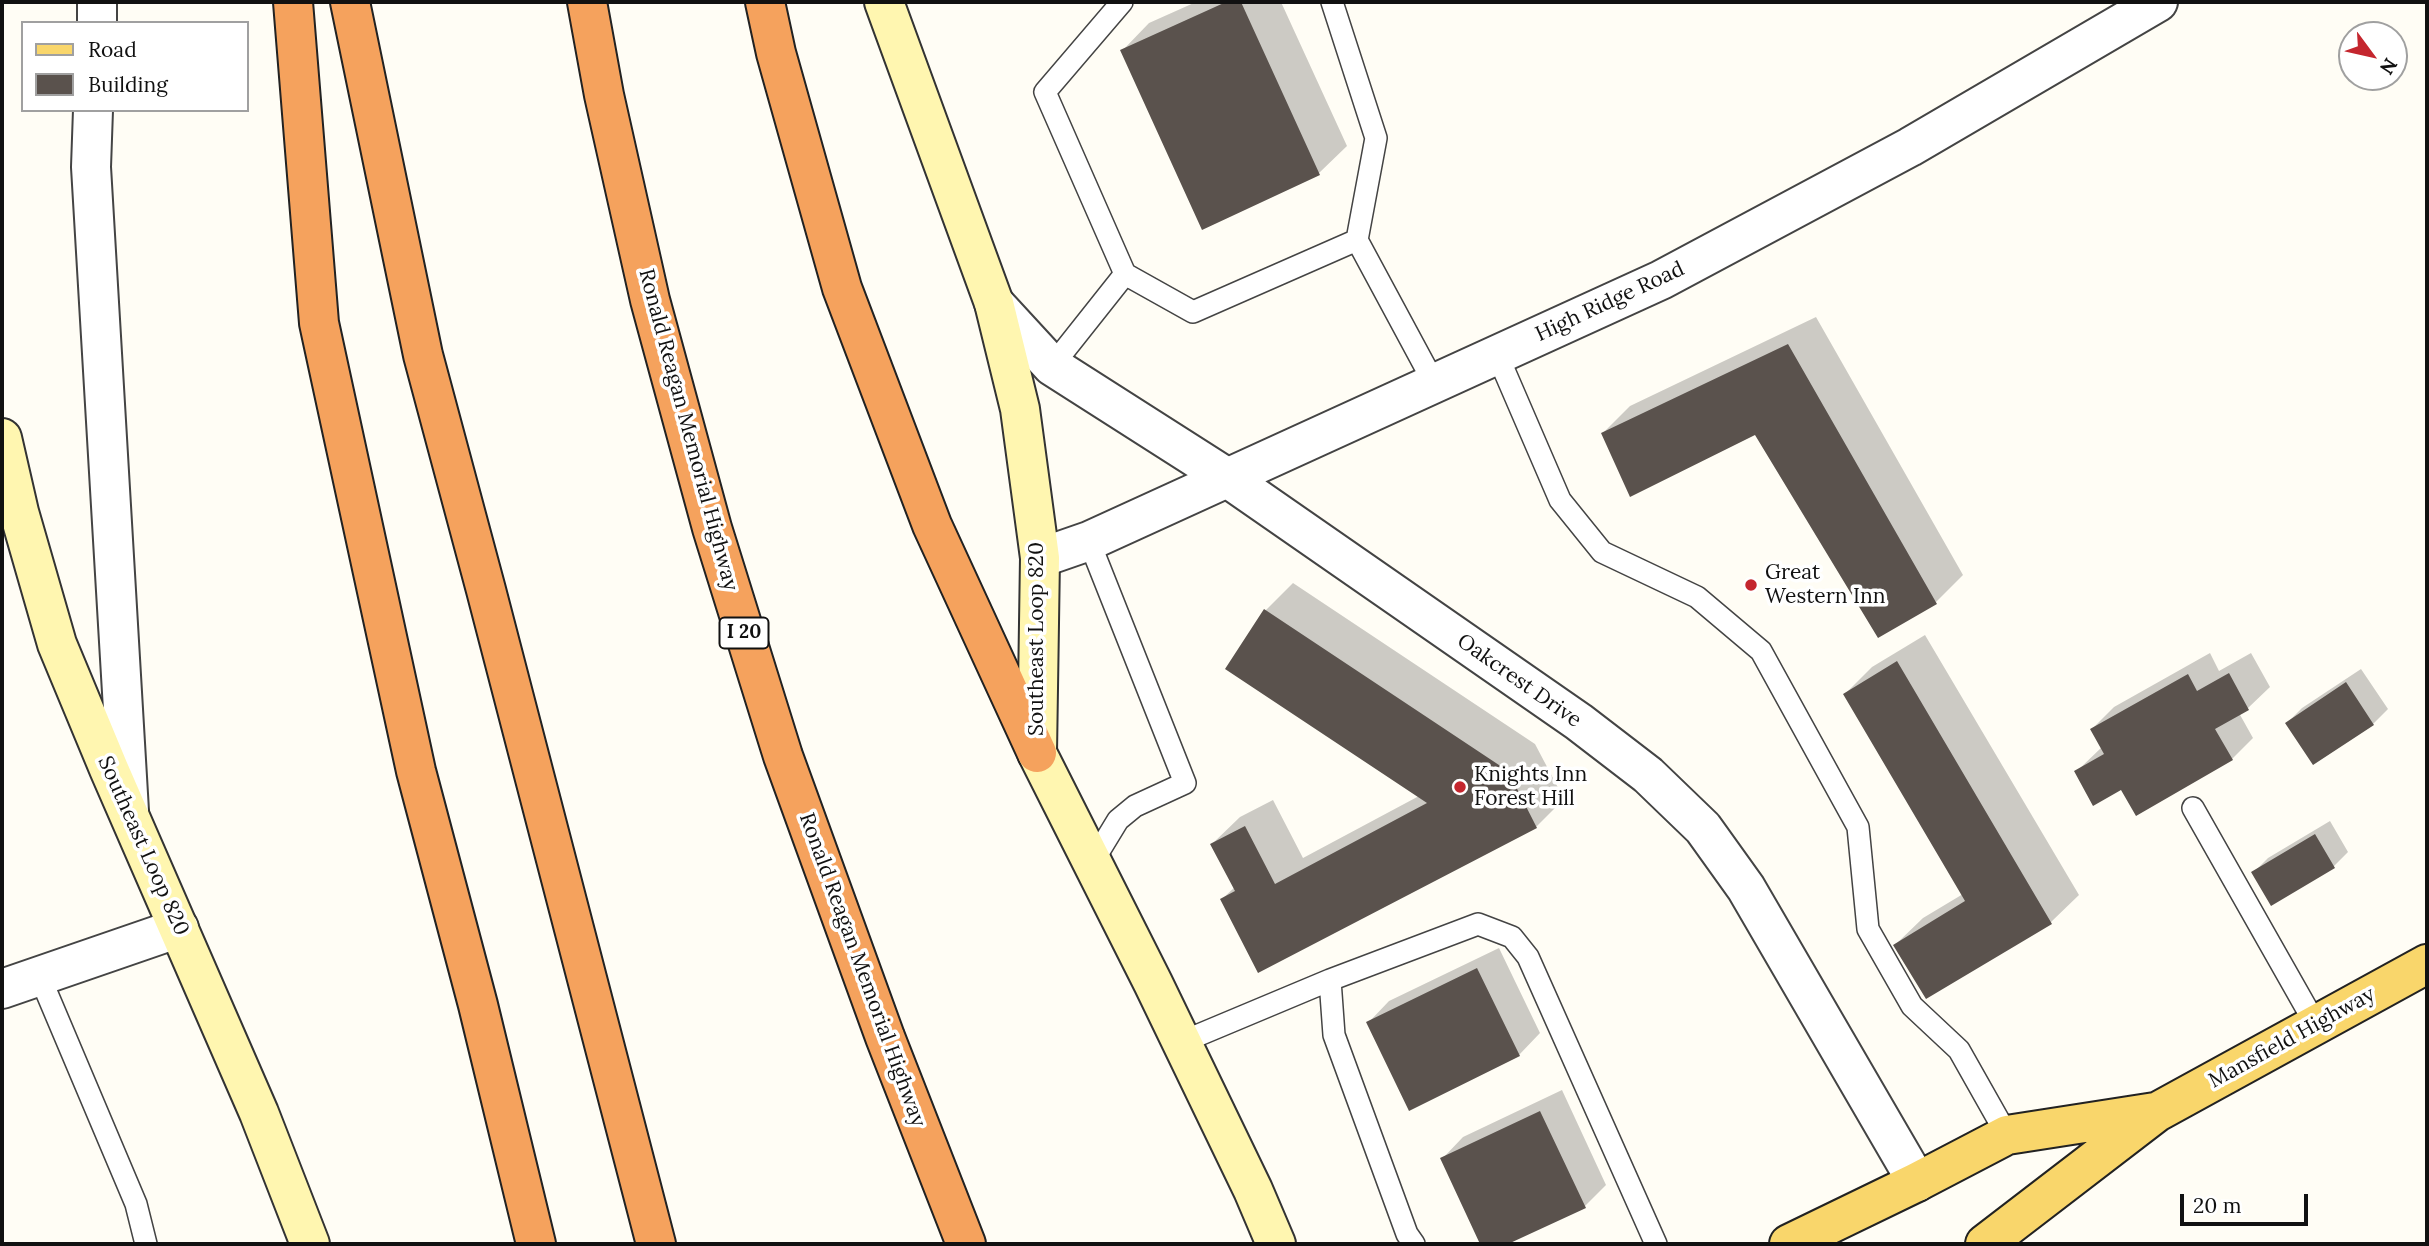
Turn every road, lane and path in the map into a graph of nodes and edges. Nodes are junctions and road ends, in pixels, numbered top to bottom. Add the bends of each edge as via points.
1 (97, 2) edge
2 (293, 2) edge
3 (350, 2) edge
4 (587, 2) edge
5 (765, 2) edge
6 (884, 2) edge
7 (1122, 2) edge
8 (1332, 2) edge
9 (2158, 2) edge
10 (97, 21) edge
11 (93, 112) edge
12 (1357, 240) junction
13 (1125, 274) junction
14 (994, 303) junction
15 (1497, 354) junction
16 (1052, 366) junction
17 (1434, 383) junction
18 (2, 438) edge
19 (1226, 477) junction
20 (10, 514) edge
21 (1088, 541) junction
22 (1041, 558) junction
23 (1037, 753) junction
24 (2193, 808) dead end
25 (129, 814) junction
26 (1093, 860) junction
27 (179, 928) junction
28 (2427, 964) edge
29 (40, 977) junction
30 (1330, 980) junction
31 (2, 989) edge
32 (2316, 1025) junction
33 (1182, 1042) junction
34 (2157, 1112) junction
35 (2007, 1135) junction
36 (1917, 1182) junction
37 (146, 1244) edge
38 (310, 1244) edge
39 (536, 1244) edge
40 (656, 1244) edge
41 (966, 1244) edge
42 (1276, 1244) edge
43 (1414, 1244) edge
44 (1656, 1244) edge
45 (1789, 1244) edge
46 (1985, 1244) edge

1 - 10 street
2 - 39 highway via 319,323 416,771
3 - 40 highway via 423,355
4 - 41 highway, Ronald Reagan Memorial Highway / I 20 via 650,300 712,528 783,756
5 - 23 highway via 842,288 932,525
6 - 14 main road, Southeast Loop 820
7 - 13 lane via 1045,92
8 - 12 lane via 1376,138
9 - 15 street, High Ridge Road via 1863,173 1661,280
11 - 25 street via 92,167
12 - 13 lane via 1193,312
12 - 17 lane
13 - 16 lane
14 - 16 street, Oakcrest Drive
14 - 22 main road, Southeast Loop 820 via 1020,409
15 - 17 street, High Ridge Road
15 - 35 lane via 1560,500 1602,552 1697,597 1761,652 1858,827 1868,929 1912,1006 1959,1050
16 - 19 street, Oakcrest Drive
17 - 19 street, High Ridge Road
18 - 20 main road, Southeast Loop 820
19 - 21 street, High Ridge Road
19 - 36 street, Oakcrest Drive via 1579,722 1647,775 1703,828 1774,934
20 - 25 main road, Southeast Loop 820 via 57,644
21 - 22 street, High Ridge Road
21 - 26 lane via 1185,783 1135,806 1118,820
22 - 23 main road, Southeast Loop 820
23 - 26 main road, Southeast Loop 820
24 - 32 lane
25 - 27 main road, Southeast Loop 820
26 - 33 main road, Southeast Loop 820
27 - 29 street
27 - 38 main road, Southeast Loop 820
28 - 32 main road, Mansfield Highway
29 - 31 street
29 - 37 lane via 136,1204
30 - 33 lane
30 - 43 lane via 1334,1035
30 - 44 lane via 1478,924 1512,937 1528,957
32 - 34 main road, Mansfield Highway
33 - 42 main road, Southeast Loop 820
34 - 35 main road, Mansfield Highway
34 - 46 main road, Mansfield Highway
35 - 36 main road, Mansfield Highway
36 - 45 main road, Mansfield Highway

